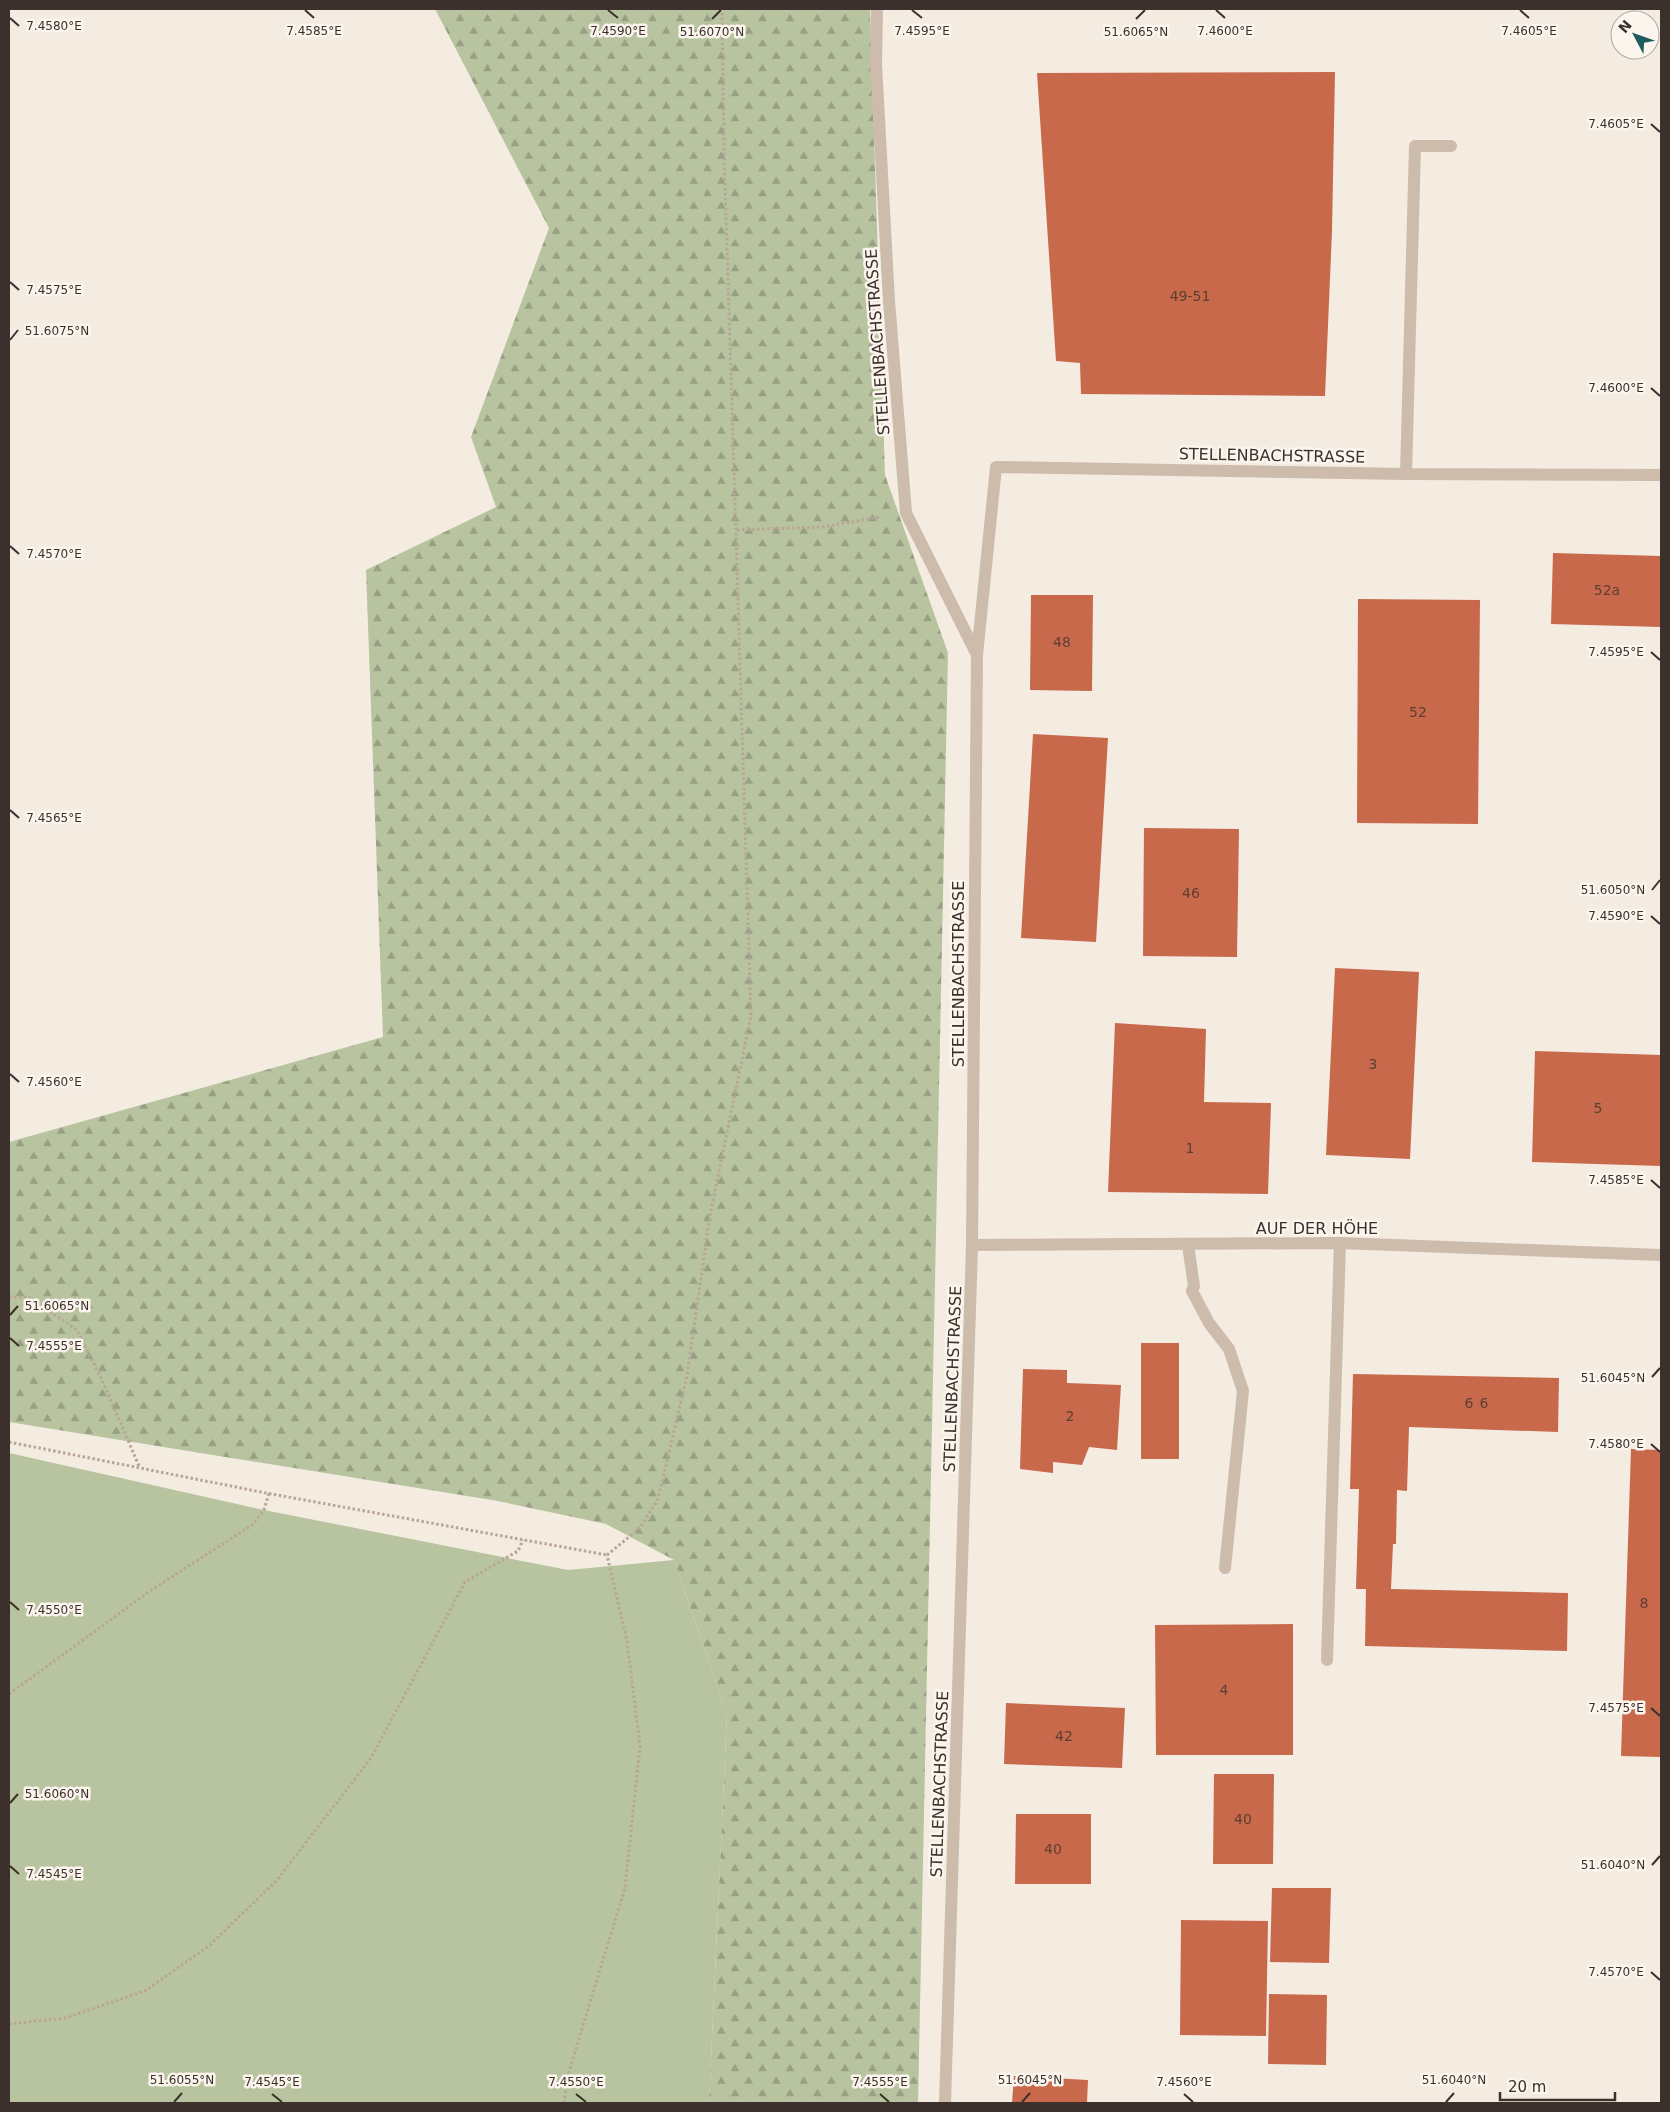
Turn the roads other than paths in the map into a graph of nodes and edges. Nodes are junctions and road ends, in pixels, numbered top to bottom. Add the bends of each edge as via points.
1 (877, 9) edge
2 (1451, 146) dead end
3 (1406, 474) junction
4 (1661, 476) edge
5 (977, 655) junction
6 (1340, 1243) junction
7 (972, 1245) junction
8 (1188, 1245) junction
9 (1661, 1255) edge
10 (1225, 1568) dead end
11 (1327, 1660) dead end
12 (945, 2103) edge

1 - 5 street, STELLENBACHSTRASSE via 876,64 889,300 906,513
2 - 3 street via 1415,146
3 - 4 street, STELLENBACHSTRASSE
3 - 5 street, STELLENBACHSTRASSE via 996,467
5 - 7 street, STELLENBACHSTRASSE
6 - 8 street, AUF DER HÖHE
6 - 9 street, AUF DER HÖHE
6 - 11 street
7 - 8 street, AUF DER HÖHE
7 - 12 street, STELLENBACHSTRASSE
8 - 10 street via 1192,1291 1209,1323 1229,1349 1243,1391

